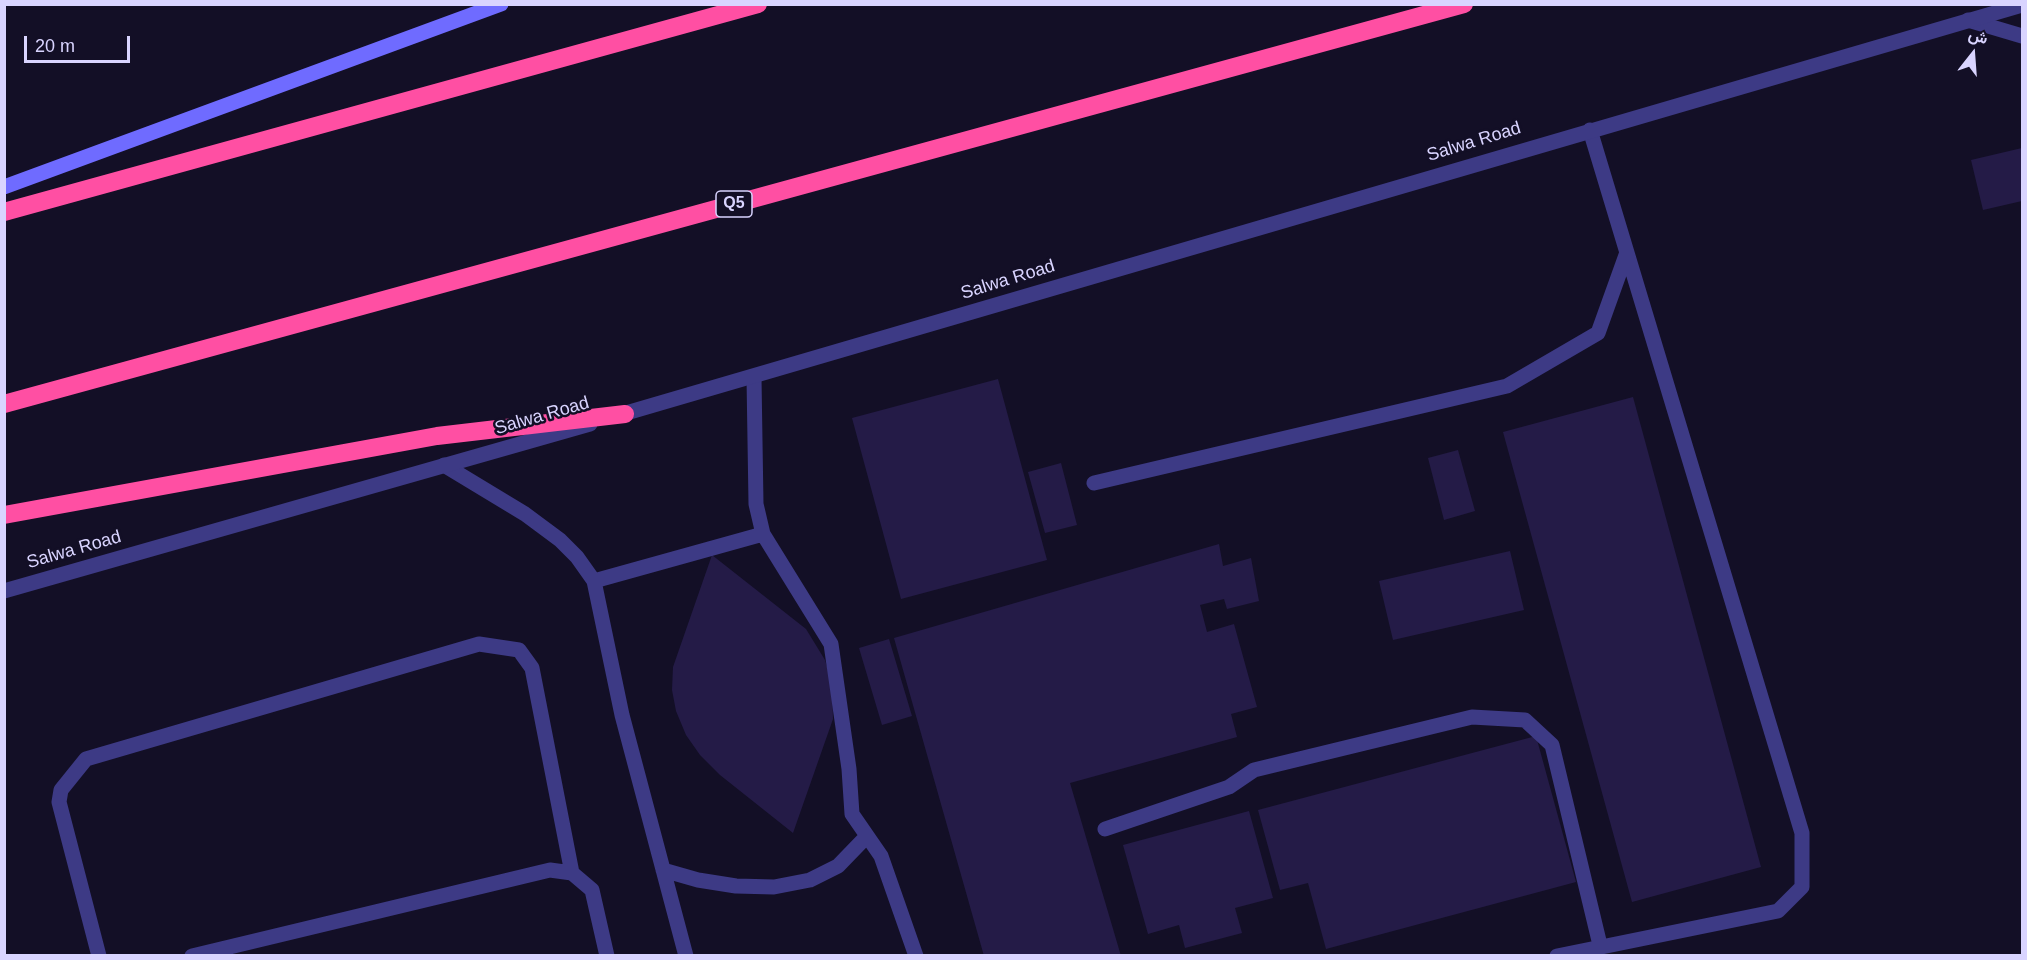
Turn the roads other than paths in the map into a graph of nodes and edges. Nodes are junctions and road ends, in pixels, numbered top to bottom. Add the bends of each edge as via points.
1 (501, 4) edge
2 (758, 4) edge
3 (1464, 4) edge
4 (2022, 5) edge
5 (1968, 20) junction
6 (2022, 36) edge
7 (1590, 130) junction
8 (4, 187) edge
9 (4, 212) edge
10 (1626, 255) junction
11 (754, 378) junction
12 (4, 404) edge
13 (625, 414) junction
14 (444, 465) junction
15 (1094, 483) dead end
16 (4, 515) edge
17 (763, 534) junction
18 (594, 581) junction
19 (4, 591) edge
20 (1106, 830) dead end
21 (867, 836) junction
22 (663, 870) junction
23 (572, 873) junction
24 (1600, 945) junction
25 (99, 956) edge
26 (192, 956) edge
27 (607, 956) edge
28 (686, 956) edge
29 (916, 956) edge
30 (1557, 956) edge

1 - 8 main road
2 - 9 highway
3 - 12 highway, Q5
4 - 5 street, Salwa Road
5 - 6 street
5 - 7 street, Salwa Road
7 - 10 street
7 - 11 street, Salwa Road
10 - 15 street via 1598,333 1507,386
10 - 24 street via 1802,833 1802,887 1778,911
11 - 13 street, Salwa Road
11 - 17 street via 756,504
13 - 14 street, Salwa Road
13 - 16 highway via 437,436
14 - 18 street via 560,540
14 - 19 street, Salwa Road
17 - 18 street
17 - 21 street via 831,644 852,814
18 - 22 street via 622,715
20 - 24 street via 1229,787 1254,770 1472,717 1525,720 1552,746
21 - 22 street via 838,866 810,880 774,887 736,886
21 - 29 street via 881,856
22 - 28 street
23 - 25 street via 532,668 519,650 479,644 86,759 61,790 59,802
23 - 26 street via 549,870
23 - 27 street via 592,890
24 - 30 street

